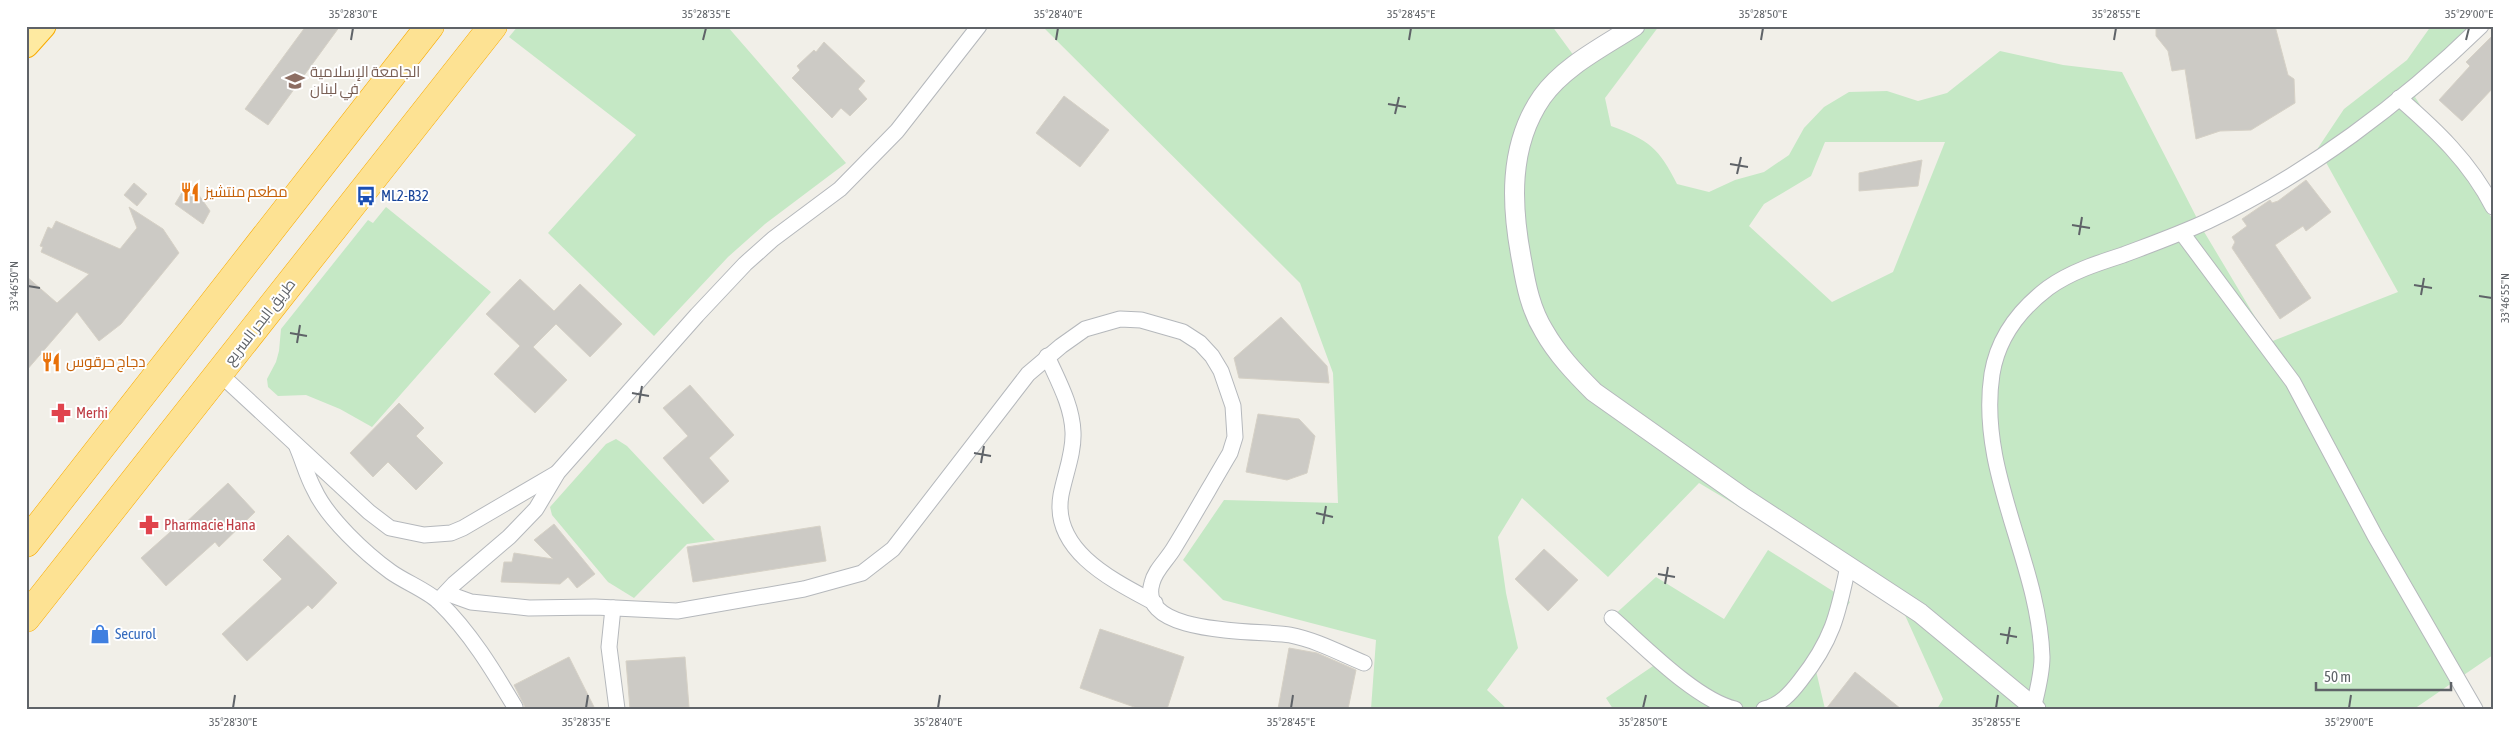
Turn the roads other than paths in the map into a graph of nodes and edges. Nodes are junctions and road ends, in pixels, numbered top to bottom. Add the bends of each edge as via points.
1 (43, 26) edge
2 (430, 26) edge
3 (493, 26) edge
4 (979, 26) edge
5 (1634, 26) edge
6 (2481, 26) edge
7 (26, 45) edge
8 (2399, 98) junction
9 (2493, 207) edge
10 (2182, 233) junction
11 (1047, 356) junction
12 (220, 374) junction
13 (295, 443) junction
14 (558, 472) junction
15 (26, 543) edge
16 (1848, 566) junction
17 (442, 597) junction
18 (1155, 602) junction
19 (613, 608) junction
20 (26, 618) edge
21 (1612, 618) dead end
22 (1364, 663) dead end
23 (515, 708) edge
24 (2034, 708) edge
25 (617, 709) edge
26 (1735, 709) edge
27 (1764, 709) edge
28 (2475, 709) edge

1 - 7 highway
2 - 15 highway
3 - 12 highway, طريق البحر السريع
4 - 14 street via 897,131 840,189 745,264
5 - 16 street via 1557,79 1537,104 1525,128 1514,176 1514,201 1525,280 1534,311 1556,349 1594,392
6 - 8 street
8 - 9 street via 2456,152 2473,172
8 - 10 street via 2289,176 2255,197
10 - 24 street via 2091,266 2052,286 2014,320 2000,346 1992,374 1992,440 2038,624 2041,669
10 - 28 street via 2293,382 2375,536
11 - 18 street via 1072,420 1072,449 1060,511 1066,532 1096,569
11 - 18 street via 1085,329 1120,319 1141,320 1183,332 1200,343 1221,371 1233,406 1235,437 1174,549 1154,577 1151,589
11 - 19 street via 1028,374 893,549 862,573 804,589 678,611
12 - 13 street
12 - 20 highway, طريق البحر السريع
13 - 14 street via 380,521 398,531 416,535 463,528
13 - 17 street via 314,490 348,533 405,583
14 - 17 street via 530,516
16 - 24 street via 1920,613
16 - 27 street via 1836,622 1825,646 1787,697
17 - 19 street via 529,608
17 - 23 street via 480,650
18 - 22 street via 1171,617 1204,629 1291,635
19 - 25 street via 610,647
21 - 26 street via 1694,688

